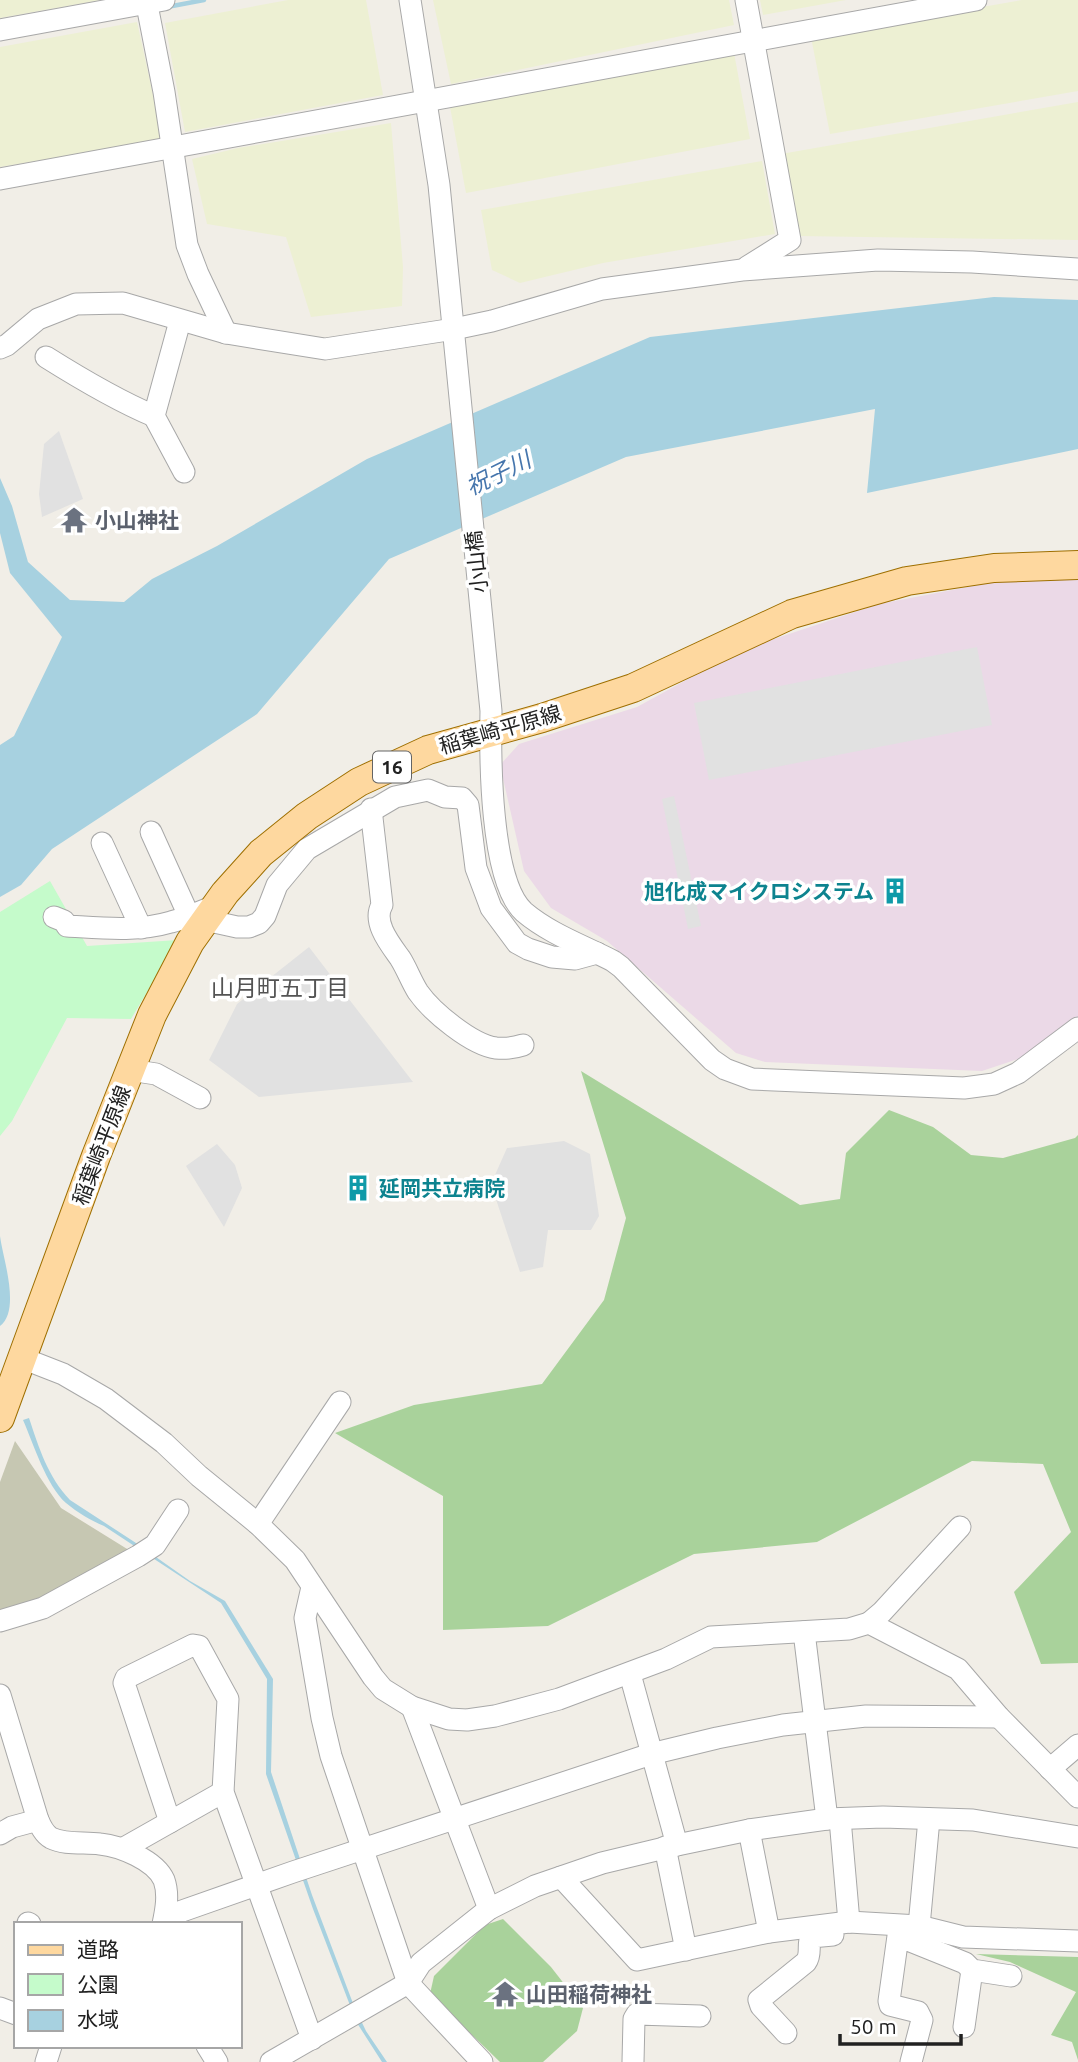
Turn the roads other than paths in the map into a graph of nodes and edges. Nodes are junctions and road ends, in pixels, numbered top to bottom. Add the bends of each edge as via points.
1 (410, 0) edge
2 (746, 0) edge
3 (976, 0) edge
4 (152, 1) edge
5 (0, 30) edge
6 (754, 40) junction
7 (427, 100) junction
8 (173, 148) junction
9 (0, 179) edge
10 (1078, 269) edge
11 (742, 270) junction
12 (180, 321) junction
13 (454, 329) junction
14 (226, 333) junction
15 (0, 348) edge
16 (46, 357) dead end
17 (154, 416) junction
18 (184, 472) dead end
19 (1078, 565) edge
20 (491, 721) junction
21 (371, 809) junction
22 (151, 832) dead end
23 (102, 843) dead end
24 (500, 864) junction
25 (476, 869) junction
26 (204, 914) junction
27 (54, 917) dead end
28 (141, 928) junction
29 (597, 953) junction
30 (1078, 1028) edge
31 (523, 1045) dead end
32 (130, 1070) junction
33 (200, 1098) dead end
34 (11, 1359) edge
35 (340, 1402) dead end
36 (0, 1418) edge
37 (178, 1510) dead end
38 (258, 1524) junction
39 (960, 1527) dead end
40 (312, 1587) junction
41 (0, 1621) edge
42 (869, 1623) junction
43 (804, 1632) junction
44 (630, 1674) junction
45 (0, 1695) edge
46 (412, 1707) junction
47 (999, 1717) junction
48 (814, 1721) junction
49 (1078, 1745) edge
50 (652, 1754) junction
51 (1050, 1769) junction
52 (223, 1792) junction
53 (1078, 1797) edge
54 (454, 1819) junction
55 (834, 1819) junction
56 (929, 1819) junction
57 (38, 1821) junction
58 (170, 1822) junction
59 (749, 1830) junction
60 (0, 1833) edge
61 (1078, 1837) edge
62 (671, 1846) junction
63 (124, 1848) junction
64 (363, 1850) junction
65 (561, 1877) junction
66 (255, 1885) junction
67 (489, 1909) junction
68 (164, 1920) edge
69 (849, 1922) junction
70 (919, 1926) junction
71 (769, 1932) junction
72 (898, 1936) junction
73 (963, 1937) junction
74 (1078, 1941) edge
75 (687, 1950) junction
76 (972, 1970) junction
77 (1011, 1976) dead end
78 (408, 1983) junction
79 (700, 2015) dead end
80 (964, 2027) dead end
81 (786, 2033) dead end
82 (312, 2039) junction
83 (271, 2062) edge
84 (482, 2062) edge
85 (633, 2062) edge
86 (911, 2062) edge

1 - 7 street, 小山橋
2 - 6 street
3 - 6 street
4 - 5 street
4 - 8 street
6 - 7 street
6 - 11 street via 790,240
7 - 8 street
7 - 13 street, 小山橋
8 - 9 street
8 - 14 street via 187,245
10 - 11 street via 878,260
11 - 13 street via 602,289
12 - 14 street
12 - 15 street via 123,303 76,304 38,319
12 - 17 street
13 - 14 street via 325,349
13 - 20 street, 小山橋
16 - 17 street via 105,394
17 - 18 street
19 - 20 main road, 稲葉崎平原線 / 16 via 994,568 908,581 846,597 792,614 633,688 541,718
20 - 24 street, 小山橋
20 - 26 main road, 稲葉崎平原線 / 16 via 359,782 307,816 261,853
21 - 25 street via 395,797 428,790 462,798 468,805
21 - 26 street via 307,849 277,886 259,923 237,927
21 - 31 street via 383,933 419,993 446,1021 481,1043 495,1048
22 - 26 street
23 - 28 street
24 - 25 street
24 - 29 street, 小山橋 via 510,894 523,911
25 - 29 street via 491,908 517,943 552,957 575,959
26 - 28 street
26 - 32 main road, 稲葉崎平原線 / 16 via 152,1015
27 - 28 street via 67,926
29 - 30 street, 小山橋 via 621,967 712,1060 751,1079 964,1088 994,1084 1018,1073
32 - 33 street via 156,1074
32 - 34 main road, 稲葉崎平原線 / 16
34 - 36 main road, 稲葉崎平原線 / 16
34 - 38 street via 63,1374 106,1399
35 - 38 street
37 - 41 street via 155,1545 144,1553 43,1608
38 - 40 street via 295,1560
39 - 42 street
40 - 46 street via 383,1689
40 - 64 street via 305,1618 322,1718
42 - 43 street
42 - 47 street via 958,1669
43 - 44 street via 711,1637
43 - 48 street
44 - 46 street via 495,1716 449,1719
44 - 50 street
45 - 57 street
46 - 54 street
47 - 48 street via 904,1715
47 - 51 street
48 - 50 street
48 - 55 street
49 - 51 street
50 - 54 street
50 - 62 street
51 - 53 street
52 - 58 street
52 - 58 street via 228,1699 199,1646 193,1645 124,1683
52 - 66 street
54 - 64 street
54 - 67 street
55 - 56 street
55 - 59 street
55 - 69 street
56 - 61 street via 974,1820
56 - 70 street
57 - 60 street
57 - 63 street via 50,1837
58 - 63 street
59 - 62 street
59 - 71 street
62 - 65 street
62 - 75 street
63 - 68 street via 163,1878
64 - 66 street
64 - 78 street
65 - 67 street
65 - 75 street via 637,1960
66 - 68 street
66 - 82 street
67 - 78 street via 421,1963
69 - 70 street
69 - 71 street
70 - 73 street
71 - 75 street
72 - 73 street via 957,1945
72 - 76 street
72 - 81 street via 862,1932 811,1937 806,1962 759,2000
72 - 86 street via 889,2001 918,2012 922,2020
73 - 74 street
76 - 77 street
76 - 80 street
78 - 82 street
78 - 84 street
79 - 85 street via 637,2014
82 - 83 street

